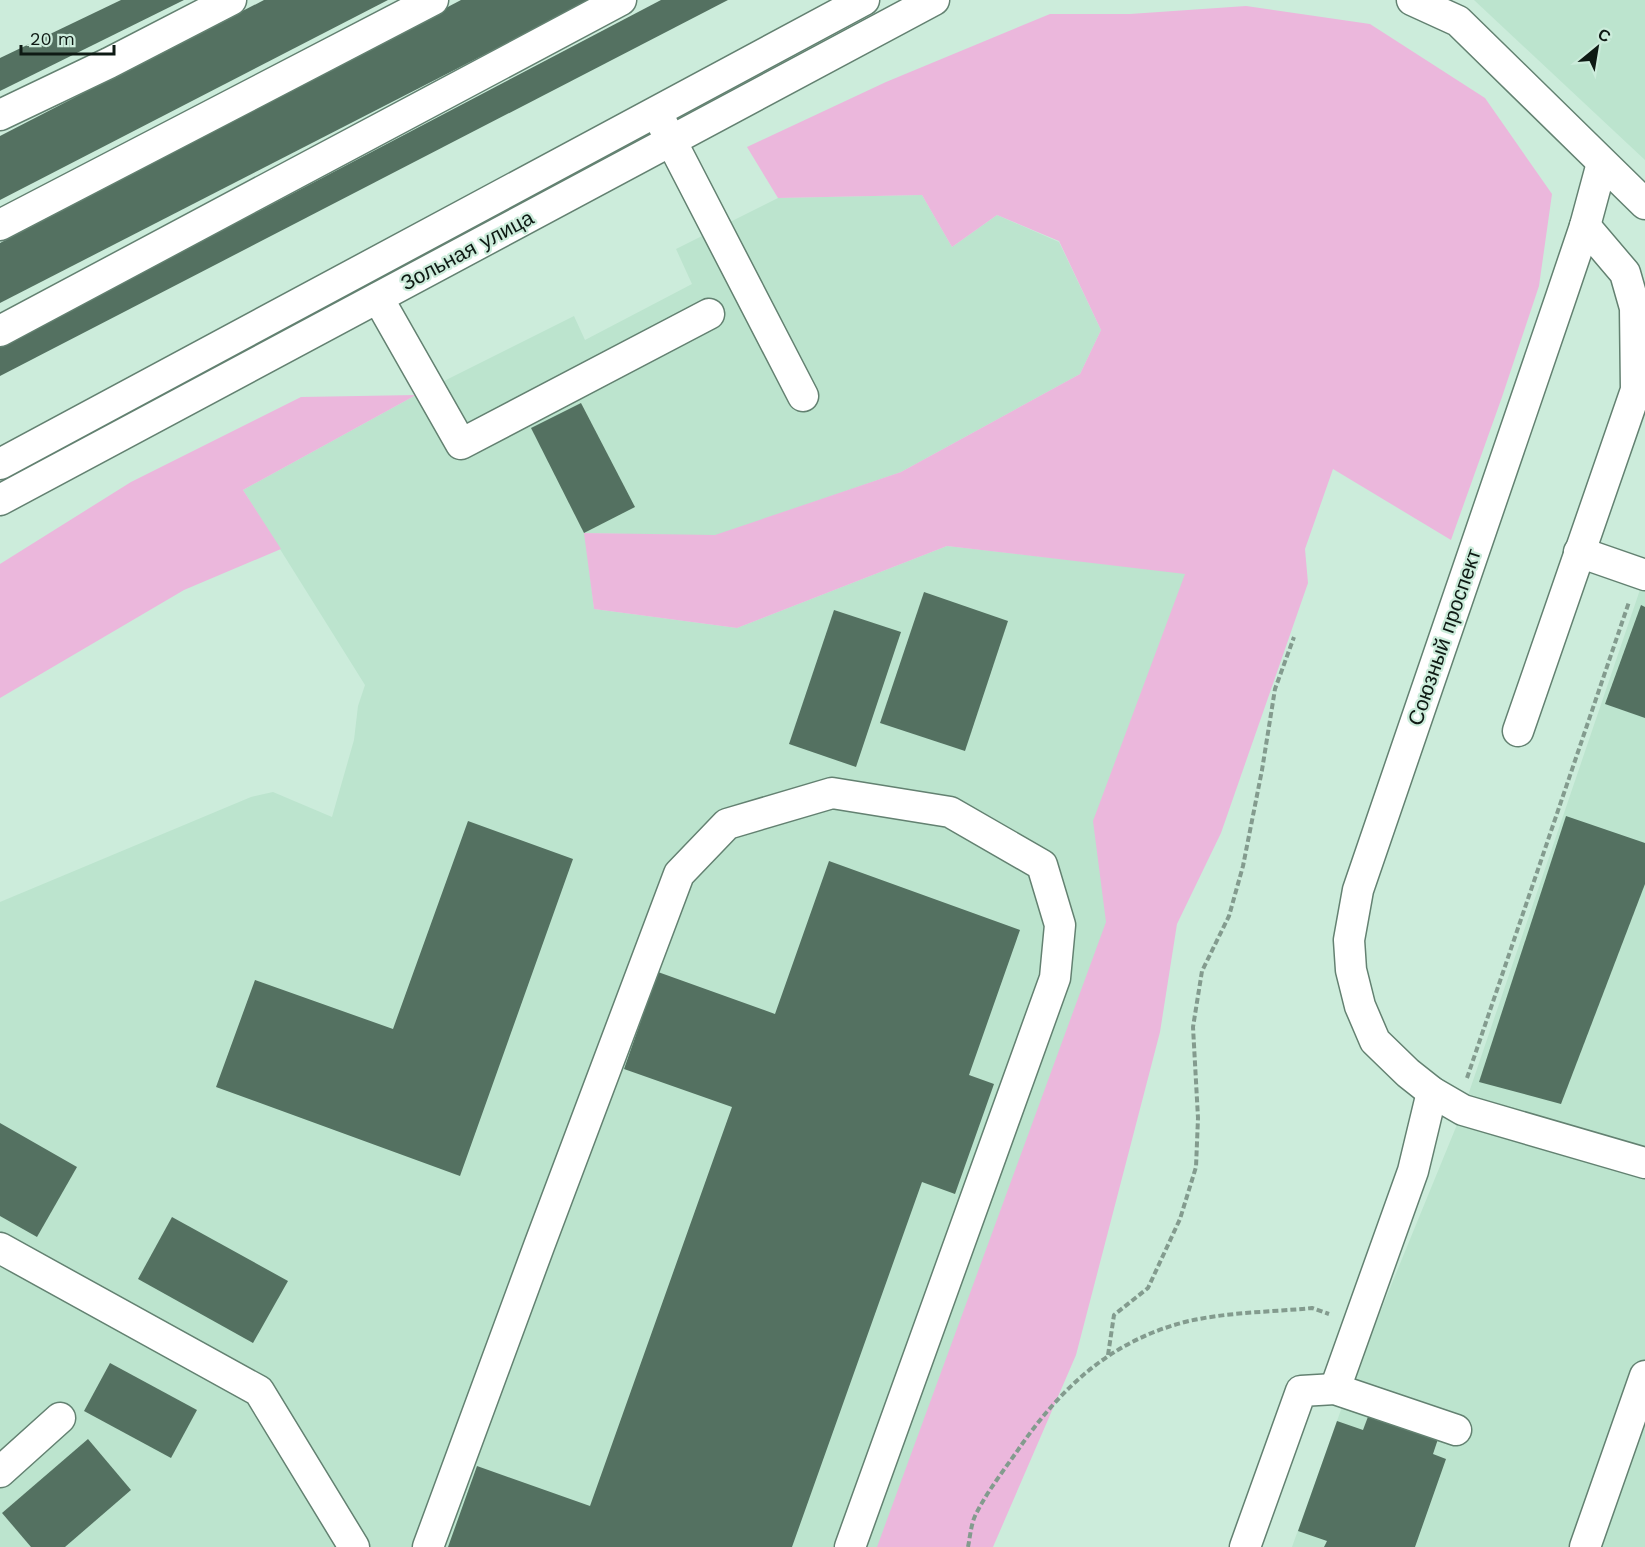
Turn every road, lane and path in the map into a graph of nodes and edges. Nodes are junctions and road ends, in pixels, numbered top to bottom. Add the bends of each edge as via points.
1 (231, 0) edge
2 (433, 0) edge
3 (621, 0) edge
4 (864, 0) edge
5 (934, 0) edge
6 (1420, 2) edge
7 (656, 112) junction
8 (0, 115) edge
9 (671, 141) junction
10 (1602, 163) junction
11 (1645, 204) edge
12 (0, 225) edge
13 (1585, 226) junction
14 (378, 298) junction
15 (709, 314) dead end
16 (0, 331) edge
17 (803, 396) dead end
18 (0, 464) edge
19 (0, 500) edge
20 (1579, 552) junction
21 (1642, 574) edge
22 (1294, 637) dead end
23 (1518, 731) dead end
24 (1445, 1099) junction
25 (1645, 1162) edge
26 (0, 1248) edge
27 (1358, 1323) junction
28 (1108, 1355) junction
29 (1645, 1376) edge
30 (1335, 1389) junction
31 (60, 1418) dead end
32 (1456, 1430) dead end
33 (0, 1472) edge
34 (354, 1547) edge
35 (428, 1547) edge
36 (850, 1547) edge
37 (968, 1547) edge
38 (1245, 1547) edge
39 (1585, 1547) edge

1 - 8 street
2 - 12 street
3 - 16 street
4 - 7 street, Зольная улица
5 - 9 street, Зольная улица
6 - 10 street via 1458,21
7 - 9 street
7 - 18 street, Зольная улица
9 - 14 street, Зольная улица
9 - 17 street
10 - 11 street
10 - 13 street, Союзный проспект
13 - 20 street via 1625,273 1635,308 1636,390
13 - 24 street, Союзный проспект via 1358,890 1349,940 1350,970 1375,1041 1408,1073
14 - 15 street via 461,444
14 - 19 street, Зольная улица
20 - 21 street
20 - 23 street
21 - 24 path
22 - 28 path via 1275,689 1243,866 1229,916 1202,971 1193,1027 1198,1118 1196,1167 1180,1219 1148,1288 1114,1315
24 - 25 street, Союзный проспект via 1463,1110
24 - 27 street via 1413,1171
26 - 34 street via 259,1391
27 - 28 path via 1312,1308 1226,1316 1190,1321 1146,1334
27 - 30 street
28 - 37 path via 1069,1386 1039,1420 974,1517
29 - 39 street
30 - 32 street
30 - 38 street via 1301,1391
31 - 33 street
35 - 36 street via 679,874 727,824 832,793 950,812 1042,865 1059,925 1055,978

